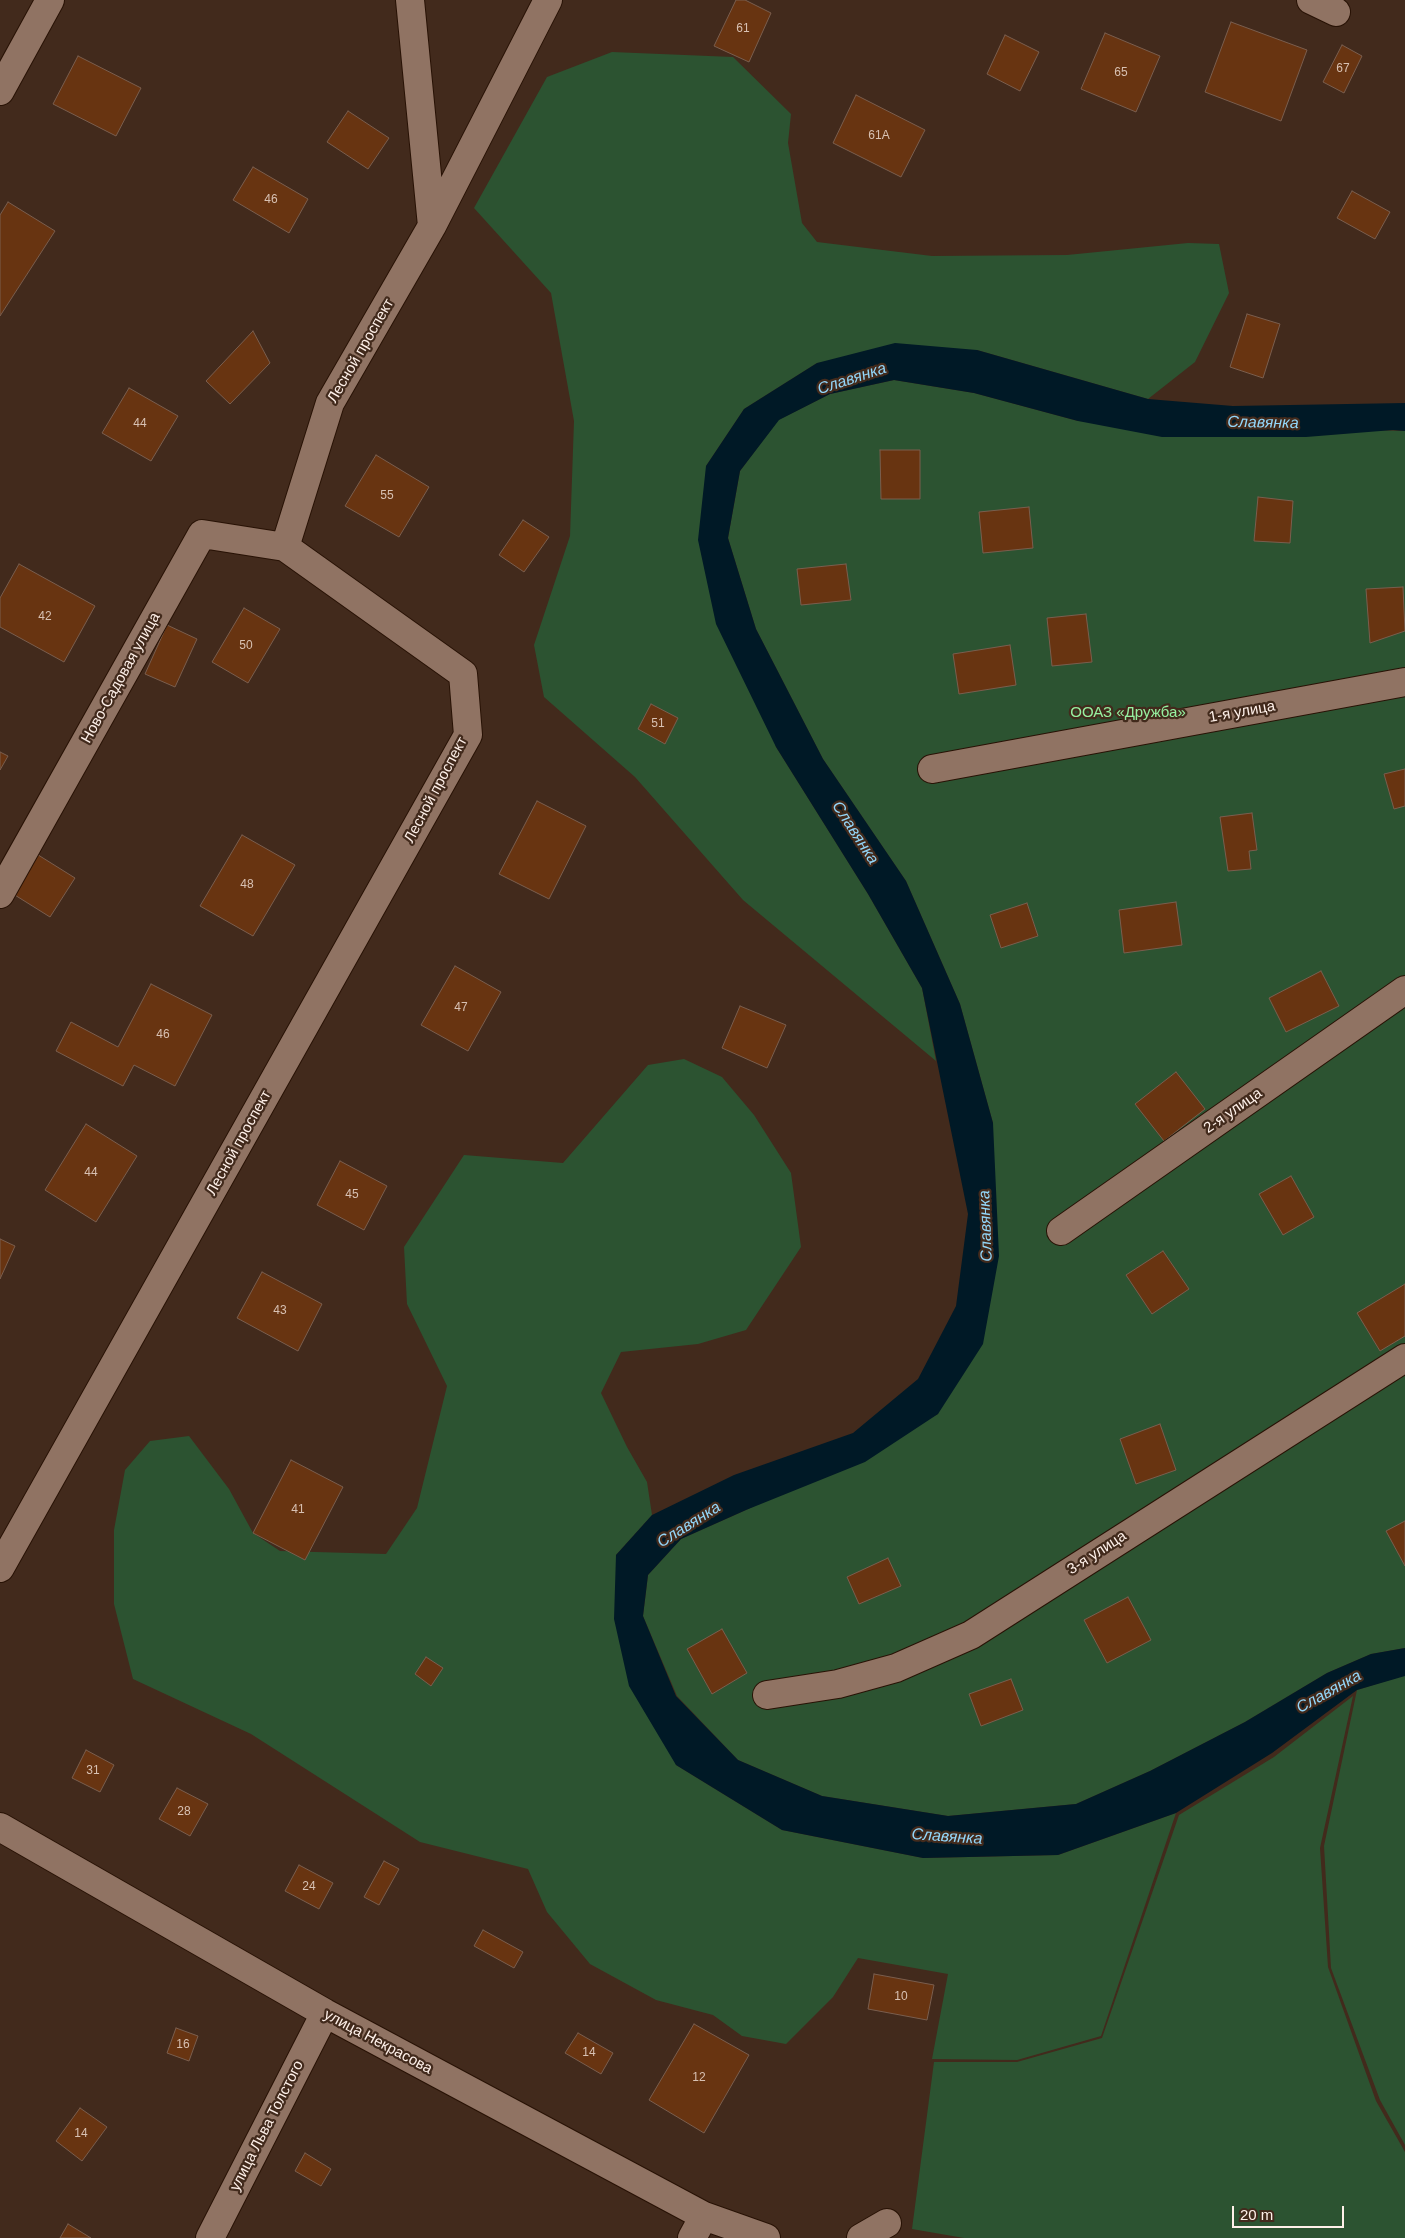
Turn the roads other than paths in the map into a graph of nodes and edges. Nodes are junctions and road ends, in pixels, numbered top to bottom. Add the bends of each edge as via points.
1 (50, 0) edge
2 (410, 0) edge
3 (548, 0) edge
4 (1311, 0) edge
5 (1336, 12) dead end
6 (0, 91) edge
7 (432, 226) junction
8 (285, 546) junction
9 (1405, 682) edge
10 (932, 769) dead end
11 (0, 894) edge
12 (1405, 990) edge
13 (1061, 1231) dead end
14 (1405, 1358) edge
15 (0, 1568) edge
16 (767, 1695) dead end
17 (0, 1827) edge
18 (325, 2013) junction
19 (887, 2223) dead end
20 (698, 2227) edge
21 (210, 2238) edge
22 (766, 2238) edge
23 (861, 2238) edge

1 - 6 street
2 - 7 street
3 - 7 street, Лесной проспект
4 - 5 street
7 - 8 street, Лесной проспект via 330,403
8 - 11 street, Ново-Садовая улица via 202,534
8 - 15 street, Лесной проспект via 463,674 468,735
9 - 10 street, 1-я улица
12 - 13 street, 2-я улица
14 - 16 street, 3-я улица via 971,1635 896,1668 838,1684
17 - 18 street, улица Некрасова
18 - 20 street, улица Некрасова
18 - 21 street, улица Льва Толстого
19 - 23 street
20 - 22 street, улица Некрасова

